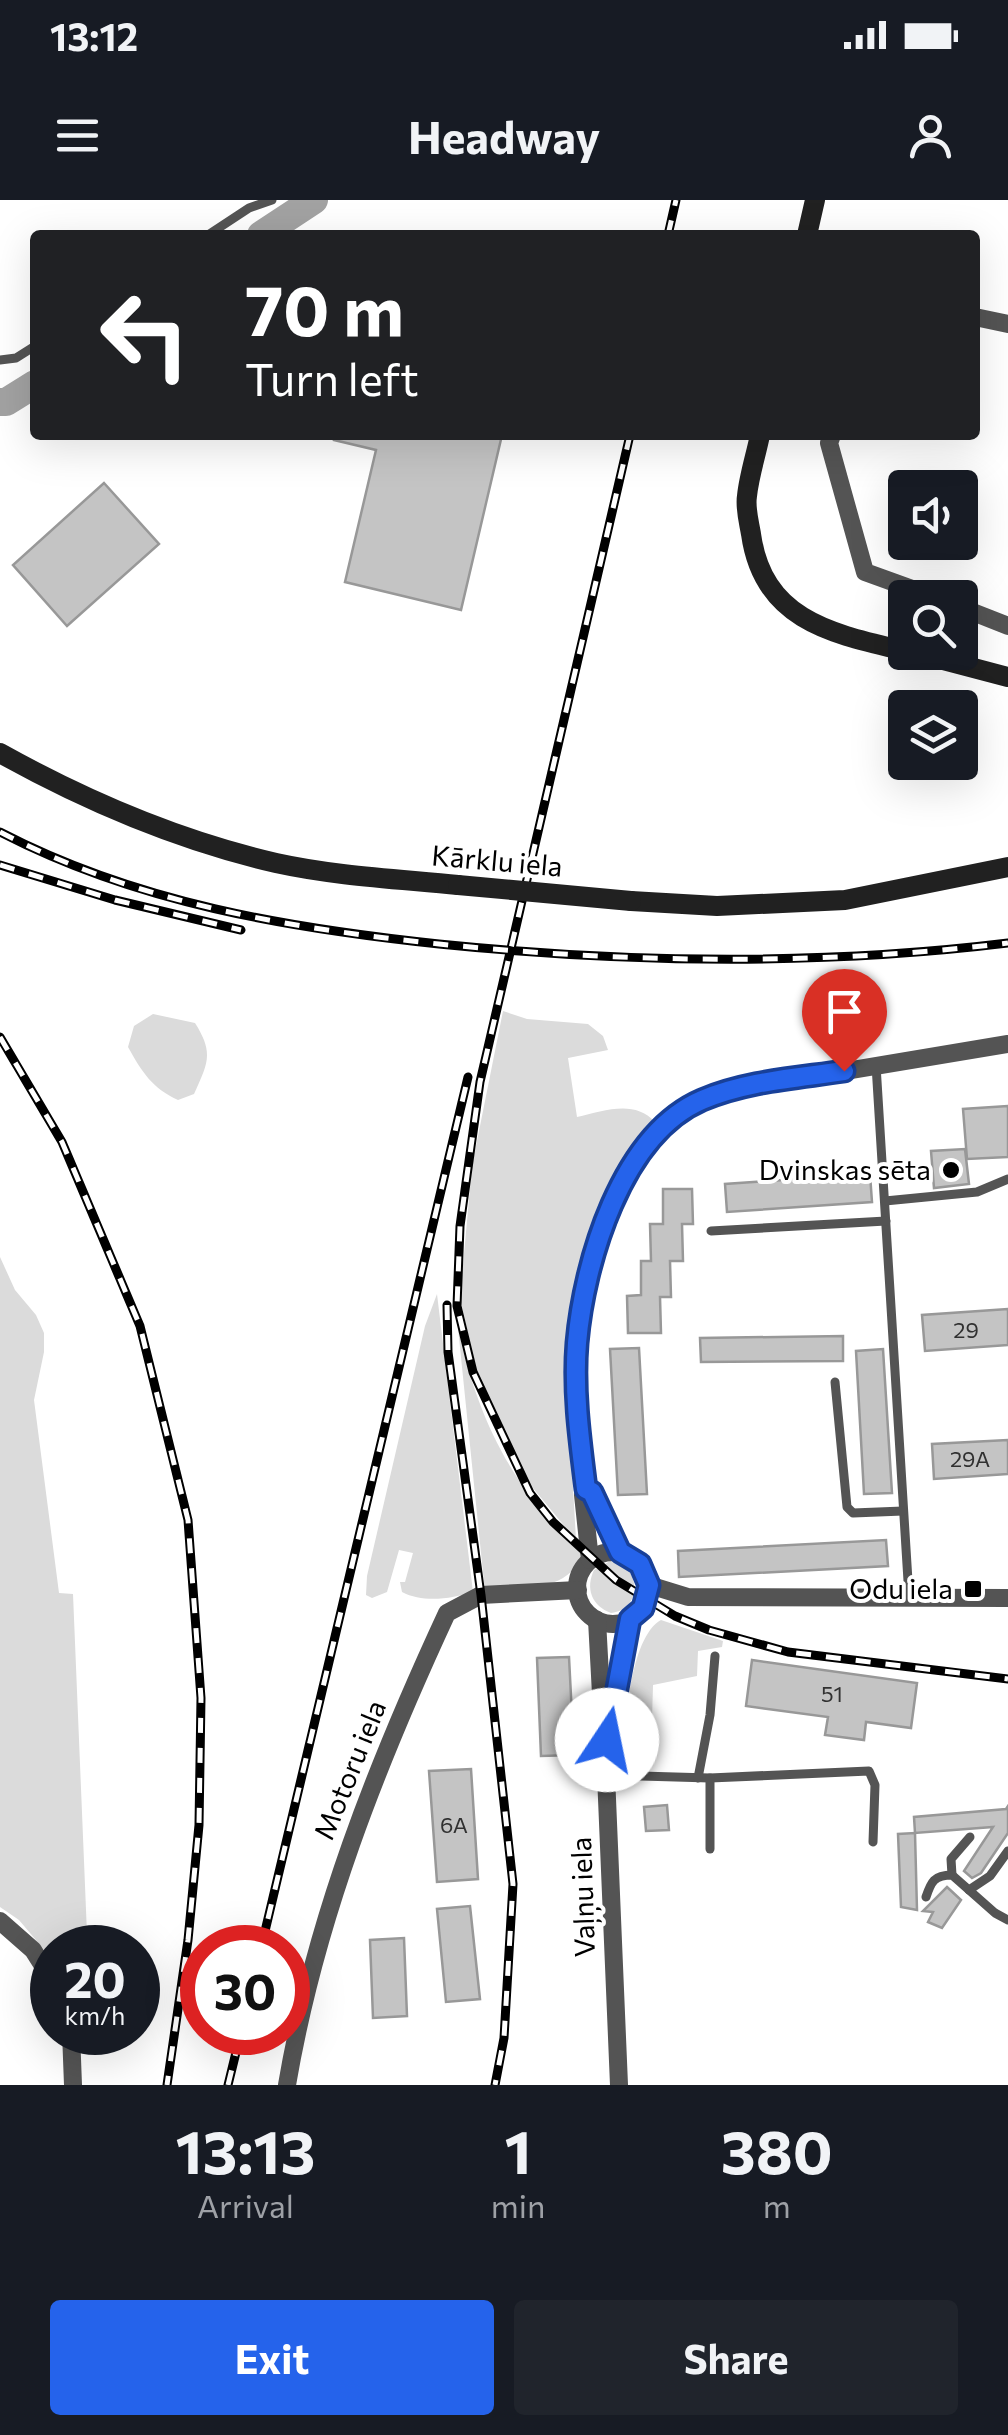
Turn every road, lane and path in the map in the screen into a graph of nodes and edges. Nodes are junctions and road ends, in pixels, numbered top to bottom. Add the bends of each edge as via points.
1 (272, 200) edge
2 (815, 200) edge
3 (216, 230) edge
4 (808, 230) edge
5 (980, 317) edge
6 (1008, 324) edge
7 (30, 349) edge
8 (0, 360) edge
9 (759, 440) edge
10 (830, 440) edge
11 (888, 580) edge
12 (978, 614) edge
13 (1008, 626) edge
14 (888, 646) edge
15 (978, 669) edge
16 (1008, 677) edge
17 (0, 753) edge
18 (1008, 866) edge
19 (1008, 1044) edge
20 (876, 1066) junction
21 (1008, 1178) edge
22 (884, 1201) junction
23 (886, 1221) junction
24 (711, 1231) dead end
25 (835, 1382) dead end
26 (586, 1489) junction
27 (903, 1511) junction
28 (620, 1552) junction
29 (590, 1560) junction
30 (649, 1585) junction
31 (578, 1590) junction
32 (908, 1597) junction
33 (1008, 1598) edge
34 (630, 1619) junction
35 (597, 1620) junction
36 (716, 1656) dead end
37 (607, 1706) junction
38 (606, 1775) junction
39 (698, 1778) junction
40 (710, 1778) junction
41 (970, 1837) dead end
42 (873, 1842) dead end
43 (710, 1849) dead end
44 (1008, 1852) edge
45 (952, 1875) junction
46 (969, 1890) junction
47 (926, 1898) dead end
48 (1008, 1920) edge
49 (0, 1921) edge
50 (30, 1947) edge
51 (72, 2055) edge
52 (74, 2085) edge
53 (287, 2085) edge
54 (619, 2085) edge

1 - 3 lane
2 - 4 street
5 - 6 street
7 - 8 lane
9 - 14 street via 746,499 754,556 766,581 810,623
10 - 11 street via 865,572
12 - 13 street
15 - 16 street
17 - 18 street, Kārklu iela, bridge via 72,792 208,845 279,864 458,885 717,906 845,900
19 - 20 street
20 - 22 lane
20 - 26 street via 700,1100 663,1126 632,1165 602,1231 577,1343
21 - 22 lane via 977,1192
22 - 23 lane
23 - 24 lane
23 - 27 lane
25 - 27 lane via 847,1507 853,1513
26 - 28 street
26 - 29 street
27 - 32 lane
28 - 29 street
28 - 30 street via 640,1564
29 - 31 street
30 - 32 street via 688,1596
30 - 34 street via 643,1608
31 - 35 street
31 - 53 street, Motoru iela via 481,1595 447,1613 346,1850
32 - 33 street
34 - 35 street
34 - 37 street via 615,1699
35 - 37 street
36 - 39 lane
37 - 38 street, Vaļņu iela
38 - 39 lane
38 - 54 street, Vaļņu iela
39 - 40 lane
40 - 42 lane via 869,1771 875,1784
40 - 43 lane
41 - 45 lane via 951,1859
44 - 46 lane
45 - 46 lane
45 - 47 lane via 931,1881
46 - 48 lane
49 - 50 street
51 - 52 street

